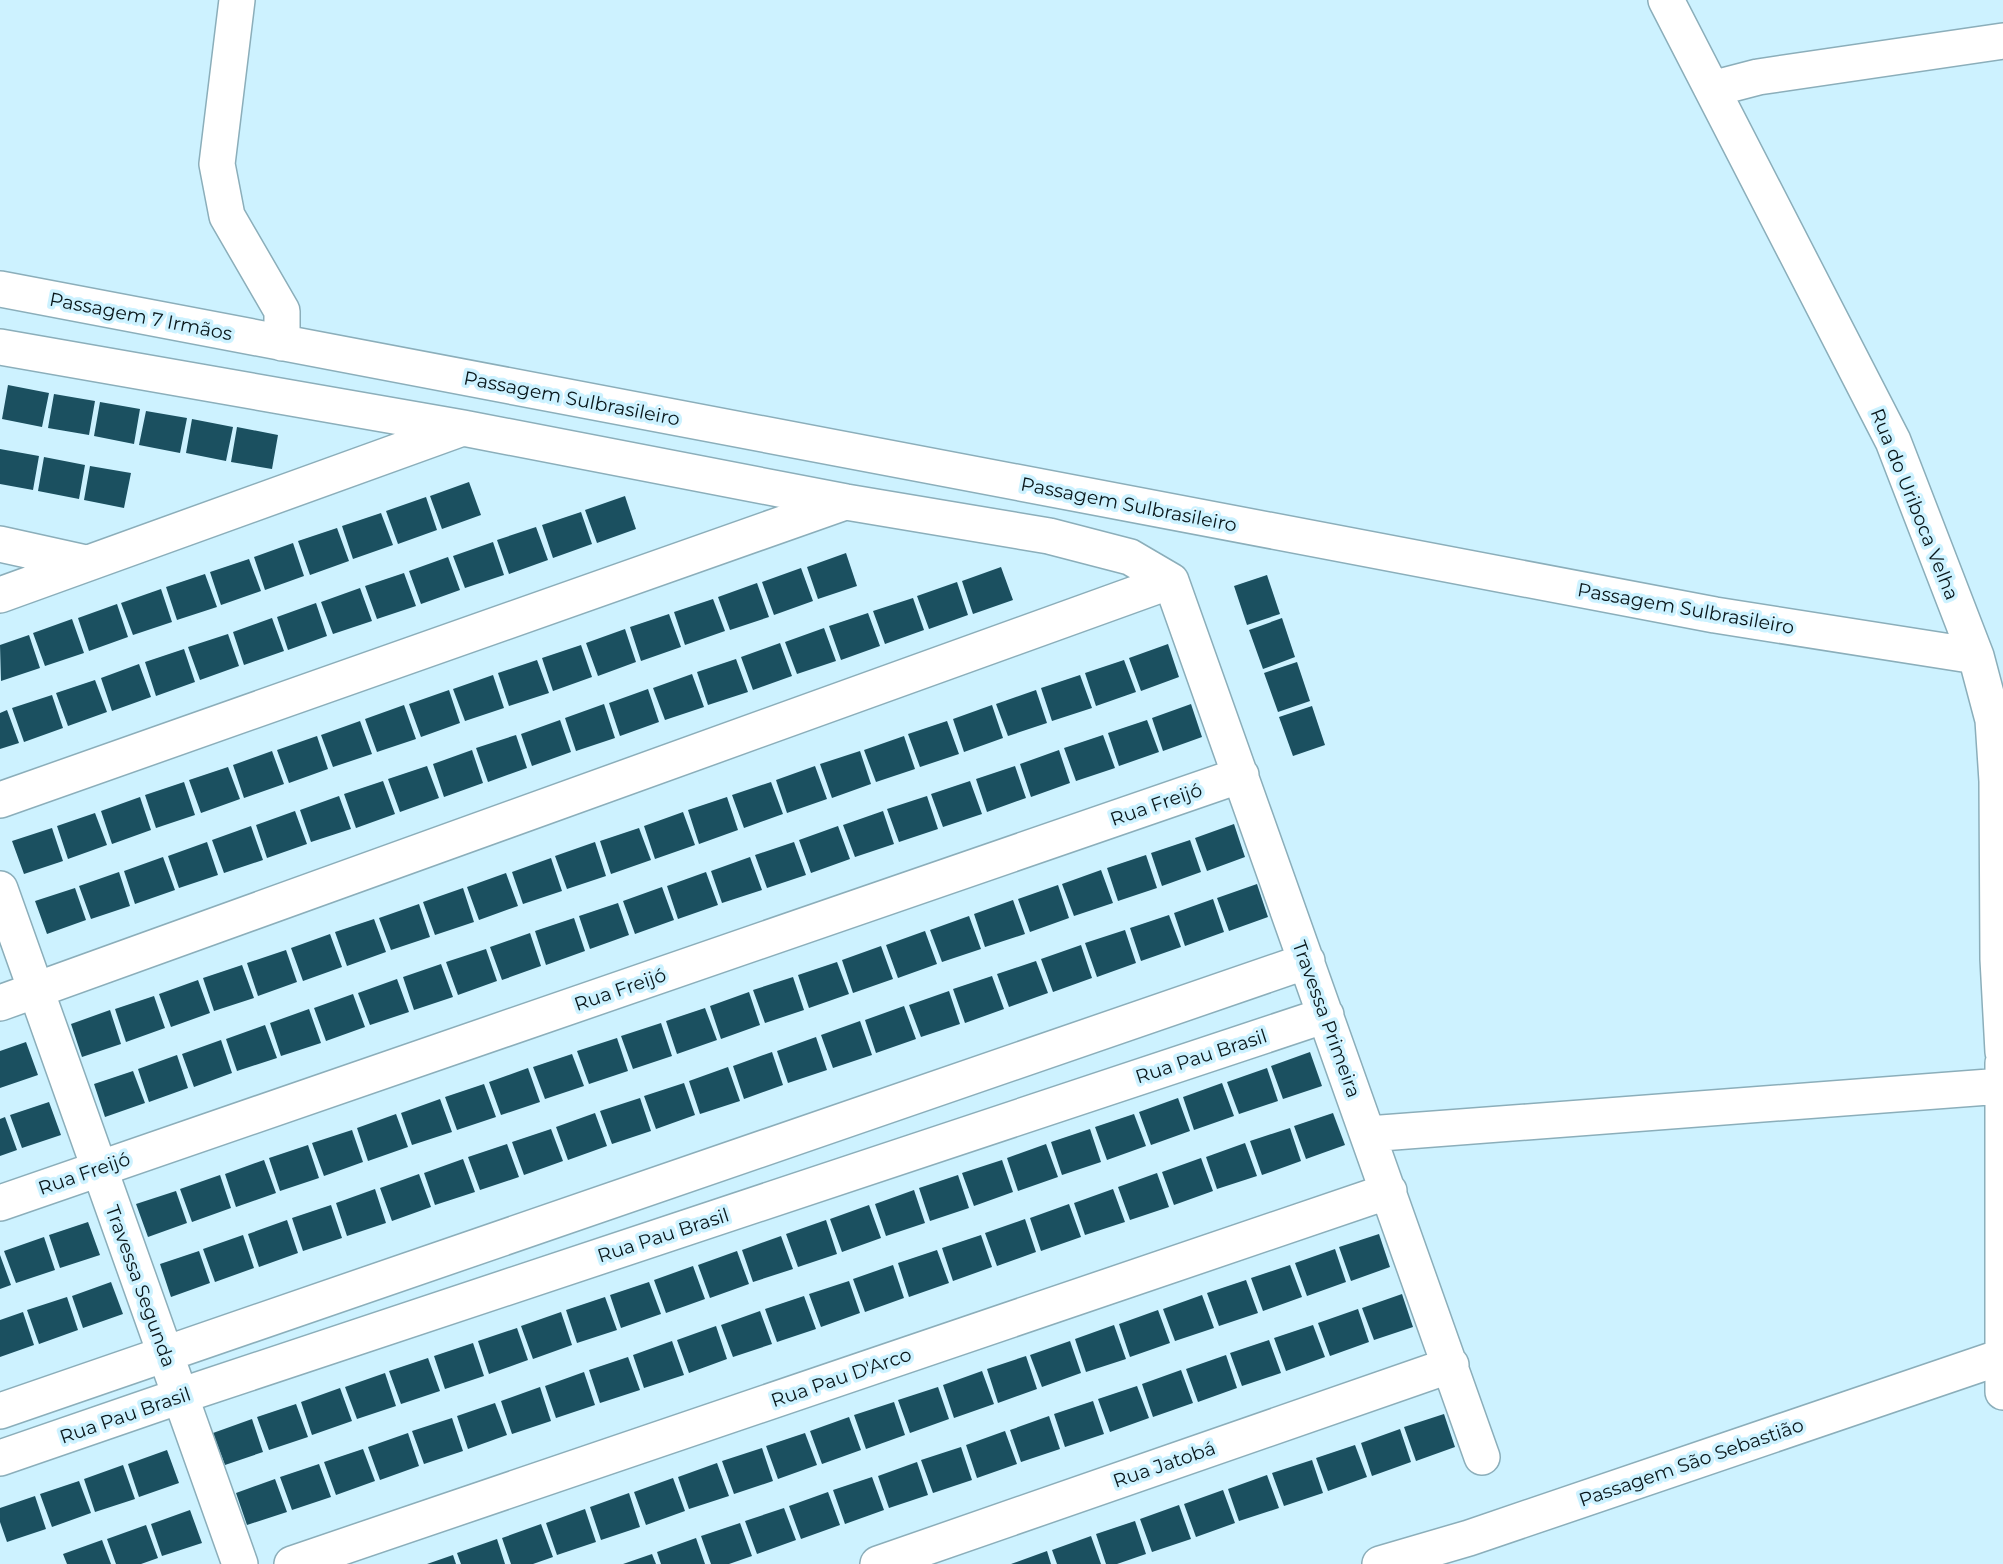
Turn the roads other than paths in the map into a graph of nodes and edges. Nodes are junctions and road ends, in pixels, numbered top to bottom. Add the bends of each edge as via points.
1 (237, 0) edge
2 (1666, 0) edge
3 (2003, 41) edge
4 (1712, 89) junction
5 (0, 289) edge
6 (282, 343) junction
7 (0, 347) edge
8 (463, 428) junction
9 (846, 502) junction
10 (0, 544) edge
11 (86, 563) junction
12 (1171, 581) junction
13 (0, 595) edge
14 (1976, 656) junction
15 (1241, 775) junction
16 (0, 800) edge
17 (0, 889) edge
18 (1307, 961) junction
19 (36, 990) junction
20 (0, 1003) edge
21 (1326, 1014) junction
22 (2003, 1053) edge
23 (2002, 1086) edge
24 (1368, 1134) junction
25 (99, 1168) junction
26 (1389, 1191) junction
27 (0, 1203) edge
28 (551, 1222) junction
29 (2002, 1258) edge
30 (570, 1266) junction
31 (165, 1354) junction
32 (2001, 1357) edge
33 (1451, 1365) junction
34 (2003, 1392) edge
35 (180, 1396) junction
36 (0, 1411) edge
37 (1482, 1457) dead end
38 (0, 1458) edge
39 (240, 1564) edge
40 (292, 1564) edge
41 (878, 1564) edge
42 (1380, 1564) edge

1 - 6 street via 217,164 227,216 282,311
2 - 4 street, Rua do Uriboca Velha
3 - 4 street
4 - 14 street, Rua do Uriboca Velha via 1893,441
5 - 6 street, Passagem 7 Irmãos
6 - 14 street, Passagem Sulbrasileiro via 1702,612
7 - 8 street
8 - 9 street
8 - 11 street
9 - 12 street via 1049,536 1130,557
9 - 16 street
10 - 11 street
11 - 13 street
12 - 15 street, Travessa Primeira
12 - 19 street
14 - 22 street, Rua do Uriboca Velha via 1993,720
15 - 18 street, Travessa Primeira
15 - 25 street, Rua Freijó
17 - 19 street, Travessa Segunda
18 - 21 street, Travessa Primeira
18 - 28 street
19 - 20 street
19 - 25 street, Travessa Segunda
21 - 24 street, Travessa Primeira
21 - 30 street, Rua Pau Brasil
22 - 23 street, Rua do Uriboca Velha
23 - 24 street
23 - 29 street, Rua do Uriboca Velha
24 - 26 street, Travessa Primeira
25 - 27 street, Rua Freijó
25 - 31 street, Travessa Segunda
26 - 33 street, Travessa Primeira
26 - 40 street, Rua Pau D'Arco
28 - 30 street
28 - 31 street
29 - 32 street, Rua do Uriboca Velha
30 - 35 street, Rua Pau Brasil
31 - 35 street, Travessa Segunda
31 - 36 street
32 - 34 street, Rua do Uriboca Velha
32 - 42 street, Passagem São Sebastião
33 - 37 street, Travessa Primeira
33 - 41 street, Rua Jatobá
35 - 38 street, Rua Pau Brasil
35 - 39 street, Travessa Segunda

